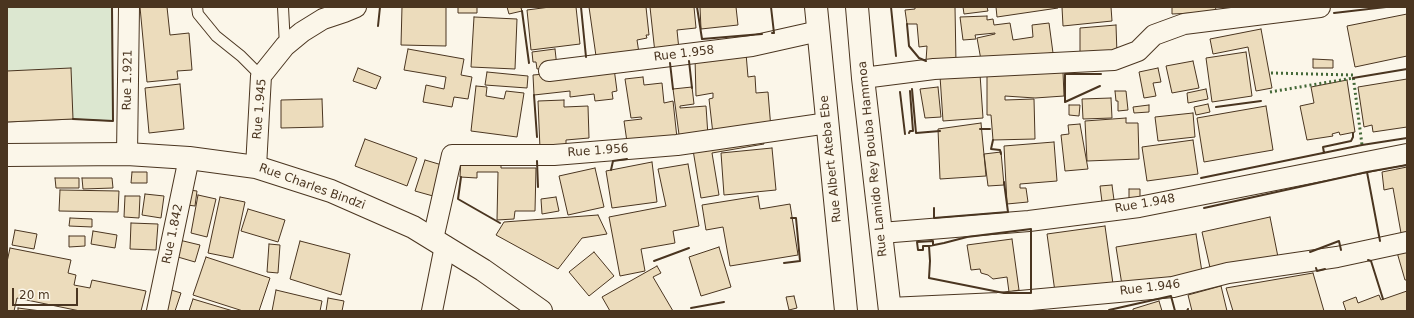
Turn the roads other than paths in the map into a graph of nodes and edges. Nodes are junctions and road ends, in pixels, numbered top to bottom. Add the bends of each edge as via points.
1 (129, 7) edge
2 (197, 7) edge
3 (283, 7) edge
4 (356, 7) edge
5 (816, 7) edge
6 (857, 7) edge
7 (1320, 7) edge
8 (819, 31) junction
9 (285, 46) junction
10 (549, 71) dead end
11 (261, 76) junction
12 (863, 78) junction
13 (828, 123) junction
14 (127, 154) junction
15 (1407, 154) edge
16 (7, 155) edge
17 (189, 158) junction
18 (256, 167) junction
19 (881, 233) junction
20 (439, 242) junction
21 (1407, 242) edge
22 (890, 310) edge
23 (157, 311) edge
24 (432, 311) edge
25 (541, 311) edge
26 (846, 311) edge

1 - 14 street, Rue 1.921
2 - 11 lane via 198,14 216,36
3 - 9 lane
4 - 9 street, Rue 1.945 via 323,19
5 - 8 main road, Rue Albert Ateba Ebe
6 - 12 main road, Rue Lamido Rey Bouba Hammoa
7 - 12 street via 1184,24 1154,35 1138,51 1114,60 934,69
8 - 10 street, Rue 1.958 via 752,46
8 - 13 main road, Rue Albert Ateba Ebe
9 - 11 street, Rue 1.945
11 - 18 street, Rue 1.945
12 - 19 main road, Rue Lamido Rey Bouba Hammoa
13 - 20 street, Rue 1.956 via 677,145 554,154 452,154
13 - 26 main road, Rue Albert Ateba Ebe
14 - 16 main road, Rue Charles Bindzi
14 - 17 main road, Rue Charles Bindzi
15 - 19 street, Rue 1.948 via 1139,207 1029,221
17 - 18 main road, Rue Charles Bindzi
17 - 23 street, Rue 1.842
18 - 20 main road, Rue Charles Bindzi via 331,191 413,227
19 - 22 main road, Rue Lamido Rey Bouba Hammoa
20 - 24 street
20 - 25 main road, Rue Charles Bindzi
21 - 22 street, Rue 1.946 via 1337,257 1228,273 1173,287

